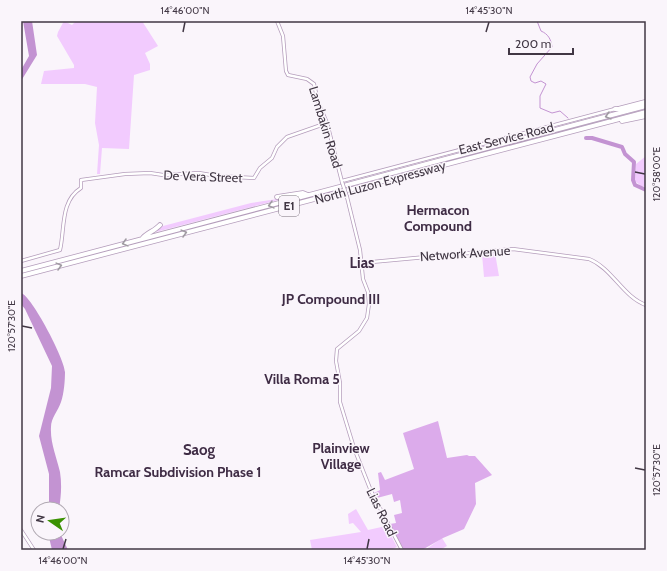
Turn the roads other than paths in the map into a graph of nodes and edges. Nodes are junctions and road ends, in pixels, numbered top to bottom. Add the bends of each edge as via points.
1 (277, 21) edge
2 (646, 102) edge
3 (646, 106) edge
4 (615, 109) joint
5 (646, 112) edge
6 (646, 116) edge
7 (327, 123) junction
8 (600, 124) junction
9 (342, 182) junction
10 (308, 195) junction
11 (277, 197) dead end
12 (160, 225) dead end
13 (142, 239) junction
14 (21, 261) edge
15 (361, 263) junction
16 (21, 270) edge
17 (21, 276) edge
18 (646, 305) edge
19 (21, 530) edge
20 (34, 550) edge
21 (402, 550) edge

1 - 7 main road, Lambakin Road via 282,36 286,73 312,80
2 - 4 highway
3 -> 10 highway, North Luzon Expressway / E1
4 - 9 main road, East Service Road
5 - 8 highway, North Luzon Expressway / E1
6 - 8 highway
7 - 9 main road, Lambakin Road
7 - 14 main road, De Vera Street via 283,140 272,158 260,168 254,178 199,173 150,173 81,180 81,188 74,193 66,207 60,250
17 -> 8 highway, North Luzon Expressway / E1
9 - 15 main road, Lias Road, bridge
10 - 11 highway via 303,193
10 -> 13 highway, North Luzon Expressway / E1
12 - 13 highway
13 -> 16 highway, North Luzon Expressway / E1
15 - 18 main road, Network Avenue via 513,249 570,256 598,263 634,298
15 - 21 main road, Lias Road via 369,307 366,321 360,331 337,350 340,402 366,480
19 - 20 main road

